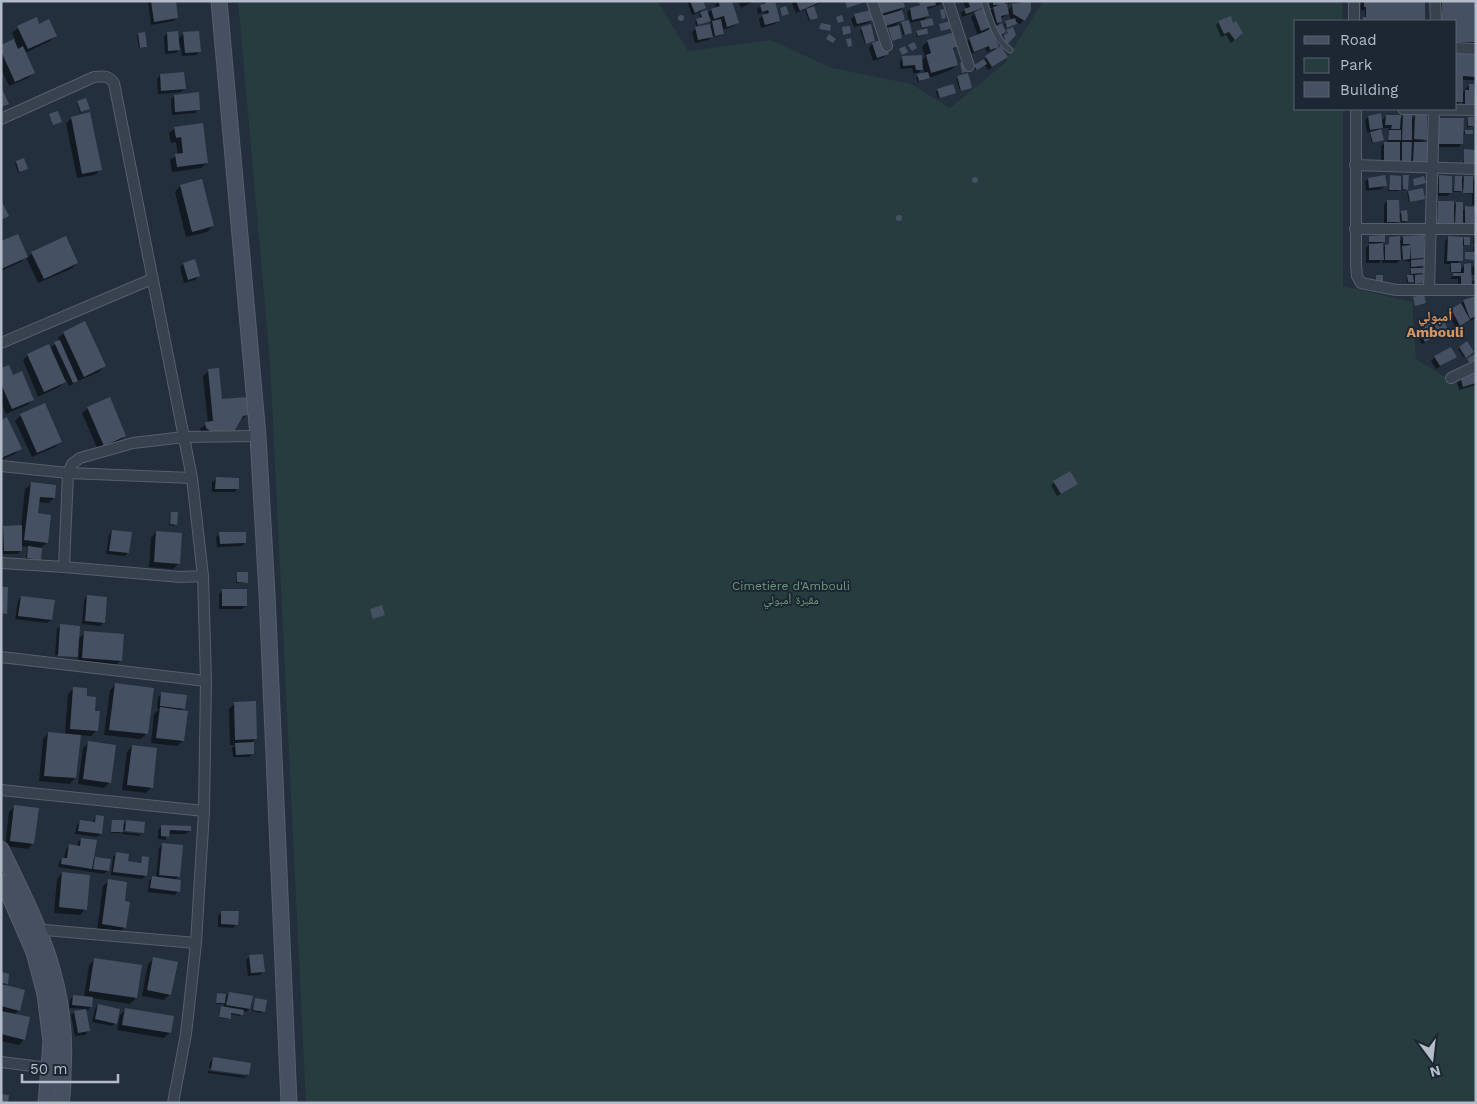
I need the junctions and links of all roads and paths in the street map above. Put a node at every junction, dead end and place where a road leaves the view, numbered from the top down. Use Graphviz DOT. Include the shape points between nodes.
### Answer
graph roads {
  1 [pos="220,1"];
  2 [pos="872,1"];
  3 [pos="948,1"];
  4 [pos="984,1"];
  5 [pos="1354,1"];
  6 [pos="1435,1"];
  7 [pos="1354,20"];
  8 [pos="1436,20"];
  9 [pos="887,46"];
  10 [pos="1457,48"];
  11 [pos="1476,48"];
  12 [pos="1010,50"];
  13 [pos="969,66"];
  14 [pos="1356,110"];
  15 [pos="1434,110"];
  16 [pos="1457,110"];
  17 [pos="1476,110"];
  18 [pos="1,119"];
  19 [pos="1355,165"];
  20 [pos="1432,167"];
  21 [pos="1476,169"];
  22 [pos="1476,228"];
  23 [pos="1356,229"];
  24 [pos="1431,229"];
  25 [pos="152,279"];
  26 [pos="1429,290"];
  27 [pos="1476,290"];
  28 [pos="1,343"];
  29 [pos="1476,366"];
  30 [pos="1450,378"];
  31 [pos="258,436"];
  32 [pos="184,437"];
  33 [pos="1,466"];
  34 [pos="68,473"];
  35 [pos="192,478"];
  36 [pos="1,563"];
  37 [pos="64,567"];
  38 [pos="202,576"];
  39 [pos="1,657"];
  40 [pos="206,681"];
  41 [pos="1,790"];
  42 [pos="204,810"];
  43 [pos="1,849"];
  44 [pos="1,882"];
  45 [pos="32,930"];
  46 [pos="196,944"];
  47 [pos="1,1062"];
  48 [pos="49,1068"];
  49 [pos="46,1103"];
  50 [pos="61,1103"];
  51 [pos="173,1103"];
  52 [pos="290,1103"];
  1 -- 31 [label="street"];
  2 -- 9 [label="street"];
  3 -- 13 [label="street"];
  4 -- 12 [label="lane" via="993,28 1002,44"];
  5 -- 7 [label="street"];
  6 -- 8 [label="street"];
  10 -- 11 [label="street"];
  14 -- 19 [label="street"];
  15 -- 20 [label="street"];
  16 -- 17 [label="street"];
  18 -- 25 [label="street" via="94,76 110,78 114,83"];
  19 -- 20 [label="street"];
  19 -- 23 [label="street"];
  20 -- 21 [label="street"];
  20 -- 24 [label="street"];
  22 -- 24 [label="street"];
  23 -- 24 [label="street"];
  23 -- 26 [label="street" via="1357,276 1361,283 1396,290"];
  24 -- 26 [label="street"];
  25 -- 28 [label="street"];
  25 -- 32 [label="street"];
  26 -- 27 [label="street"];
  29 -- 30 [label="street"];
  31 -- 32 [label="street"];
  31 -- 52 [label="street"];
  32 -- 34 [label="street" via="133,443 91,454 72,464"];
  32 -- 35 [label="street"];
  33 -- 34 [label="street"];
  34 -- 35 [label="street"];
  34 -- 37 [label="street"];
  35 -- 38 [label="street"];
  36 -- 37 [label="street"];
  37 -- 38 [label="street"];
  38 -- 40 [label="street"];
  39 -- 40 [label="street"];
  40 -- 42 [label="street"];
  41 -- 42 [label="street"];
  42 -- 46 [label="street"];
  43 -- 45 [label="street"];
  44 -- 45 [label="street"];
  45 -- 46 [label="street"];
  45 -- 48 [label="street" via="34,952 46,994 51,1042"];
  45 -- 50 [label="street" via="48,953 59,993 65,1043"];
  46 -- 51 [label="street" via="186,1034"];
  47 -- 48 [label="street"];
  48 -- 49 [label="street"];
}
